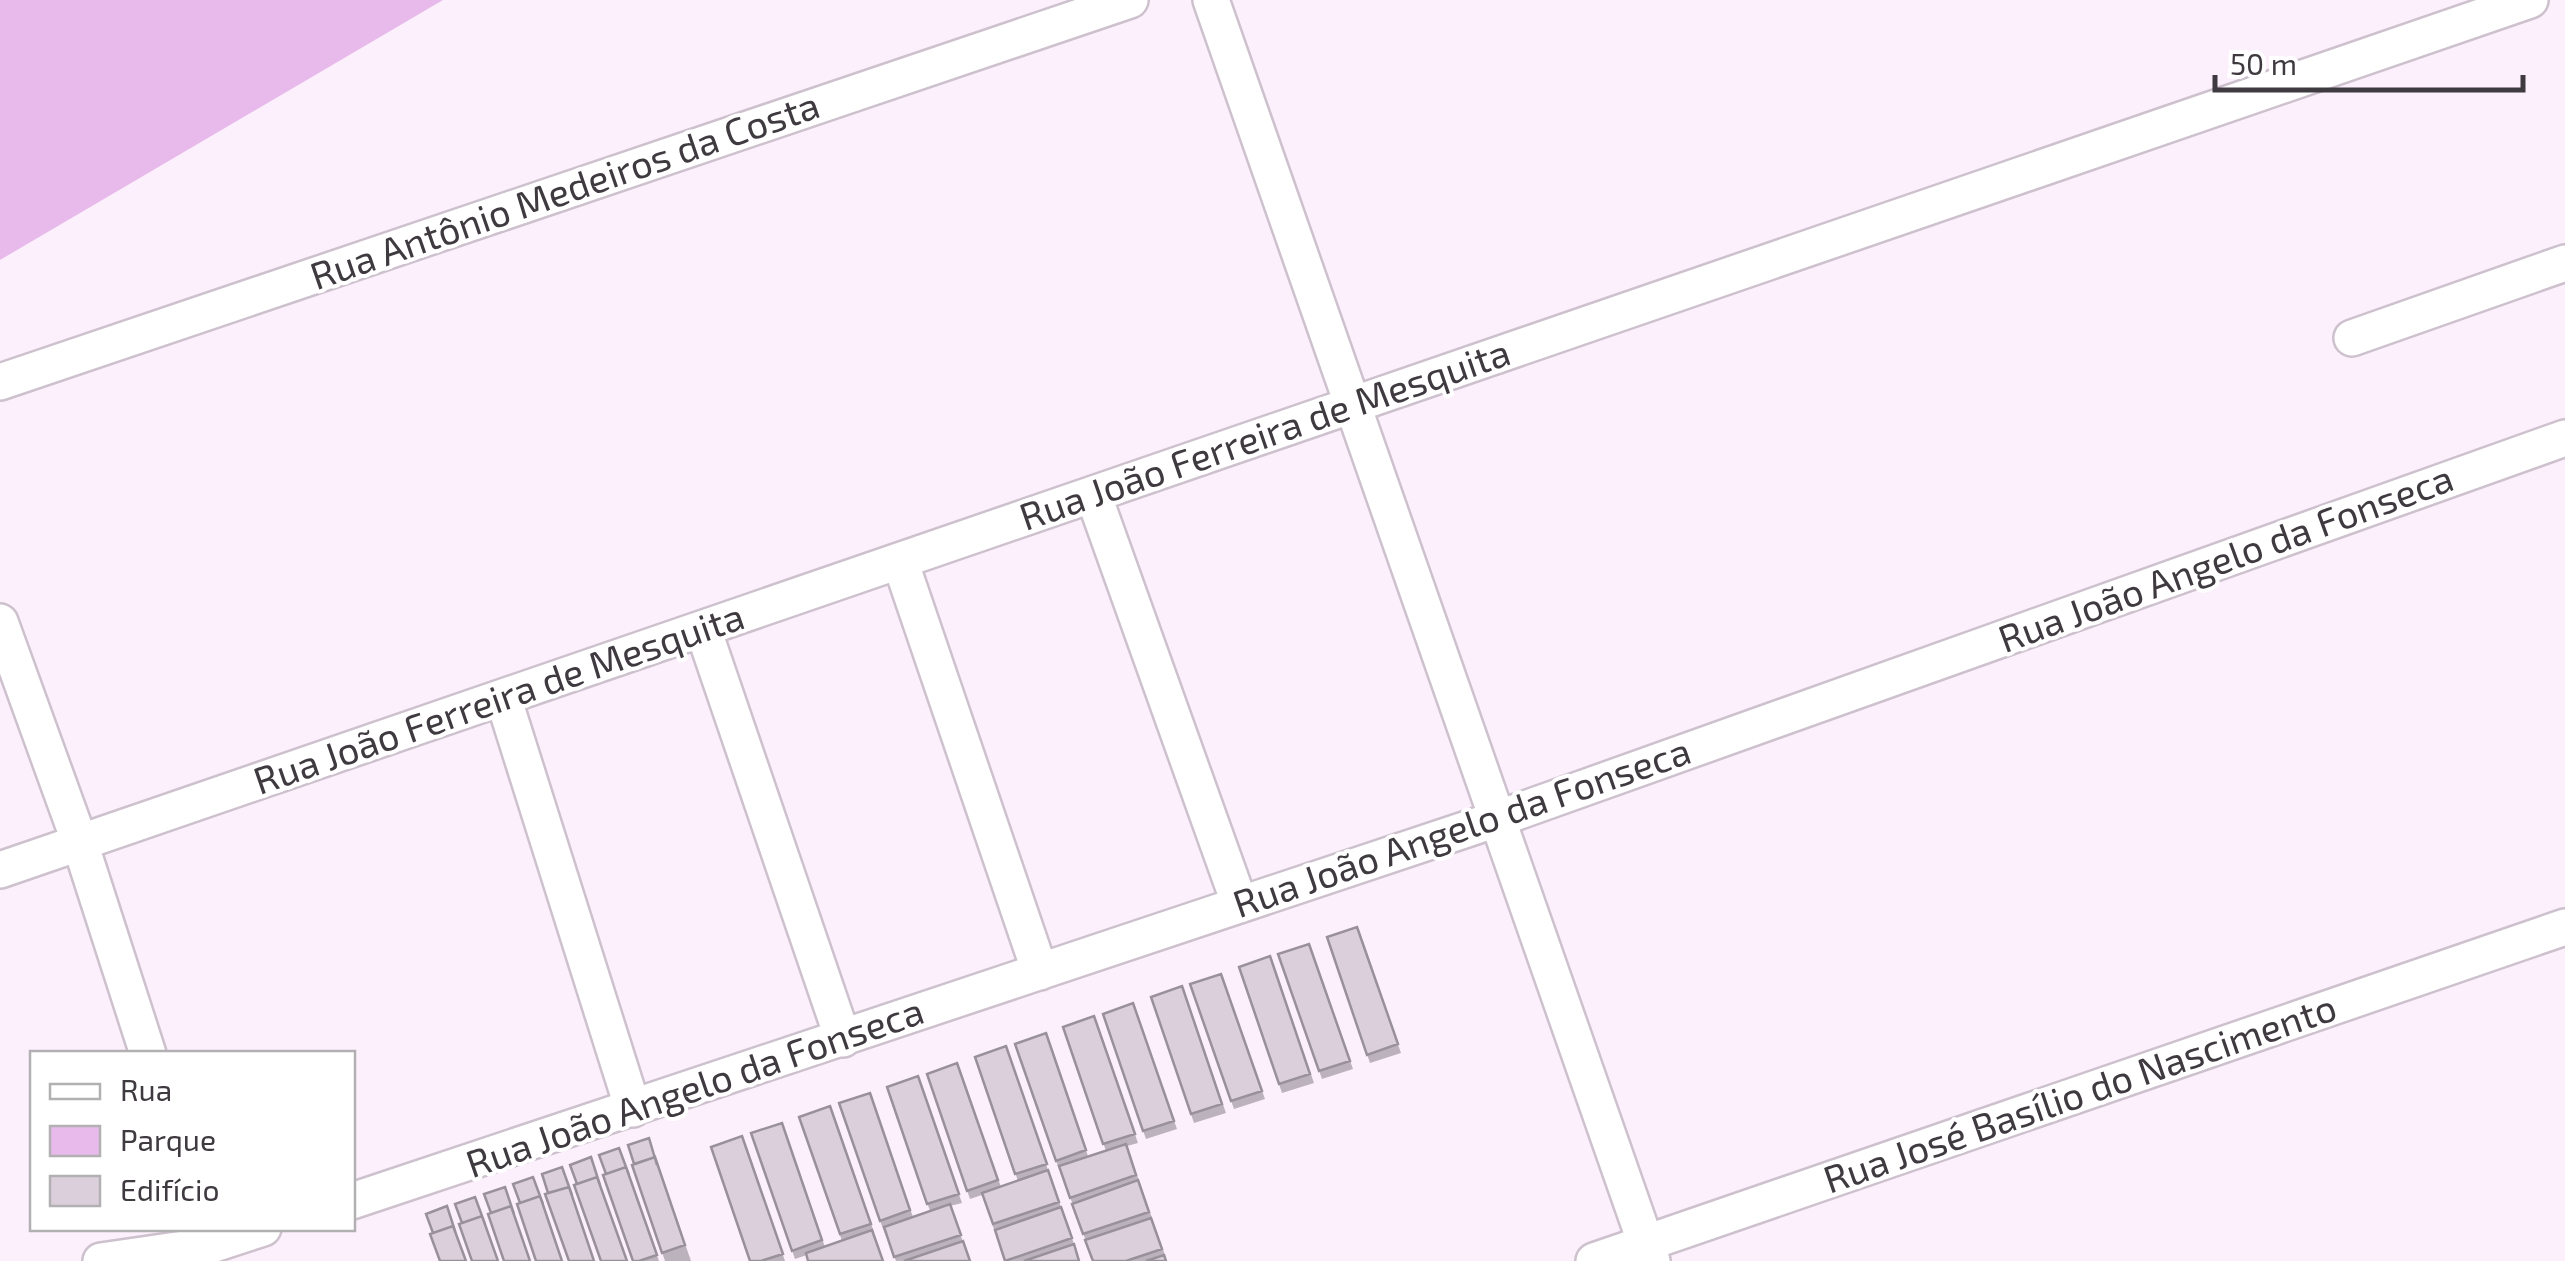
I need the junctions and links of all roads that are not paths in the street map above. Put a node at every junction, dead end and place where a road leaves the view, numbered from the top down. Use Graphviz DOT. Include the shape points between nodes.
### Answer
graph roads {
  1 [pos="1130,0"];
  2 [pos="1211,0"];
  3 [pos="2530,0"];
  4 [pos="2565,263"];
  5 [pos="2352,338"];
  6 [pos="0,382"];
  7 [pos="1352,405"];
  8 [pos="2565,438"];
  9 [pos="1093,494"];
  10 [pos="900,561"];
  11 [pos="0,622"];
  12 [pos="703,629"];
  13 [pos="503,697"];
  14 [pos="1497,819"];
  15 [pos="80,842"];
  16 [pos="0,870"];
  17 [pos="1240,905"];
  18 [pos="2565,927"];
  19 [pos="1040,972"];
  20 [pos="842,1038"];
  21 [pos="147,1051"];
  22 [pos="632,1108"];
  23 [pos="355,1200"];
  24 [pos="254,1231"];
  25 [pos="211,1245"];
  26 [pos="1649,1252"];
  27 [pos="101,1261"];
  28 [pos="1594,1261"];
  1 -- 6 [label="street, Rua Antônio Medeiros da Costa"];
  2 -- 7 [label="street"];
  3 -- 7 [label="street, Rua João Ferreira de Mesquita"];
  4 -- 5 [label="street"];
  7 -- 9 [label="street, Rua João Ferreira de Mesquita"];
  7 -- 14 [label="street"];
  8 -- 14 [label="street, Rua João Angelo da Fonseca"];
  9 -- 10 [label="street, Rua João Ferreira de Mesquita"];
  9 -- 17 [label="street"];
  10 -- 12 [label="street, Rua João Ferreira de Mesquita"];
  10 -- 19 [label="street"];
  11 -- 15 [label="street"];
  12 -- 13 [label="street, Rua João Ferreira de Mesquita"];
  12 -- 20 [label="street"];
  13 -- 15 [label="street, Rua João Ferreira de Mesquita"];
  13 -- 22 [label="street"];
  14 -- 17 [label="street, Rua João Angelo da Fonseca"];
  14 -- 26 [label="street"];
  15 -- 16 [label="street, Rua João Ferreira de Mesquita"];
  15 -- 21 [label="street"];
  17 -- 19 [label="street, Rua João Angelo da Fonseca"];
  18 -- 26 [label="street, Rua José Basílio do Nascimento"];
  19 -- 20 [label="street, Rua João Angelo da Fonseca"];
  20 -- 22 [label="street, Rua João Angelo da Fonseca"];
  22 -- 23 [label="street, Rua João Angelo da Fonseca"];
  24 -- 25 [label="street"];
  25 -- 27 [label="street"];
  26 -- 28 [label="street, Rua José Basílio do Nascimento"];
}
